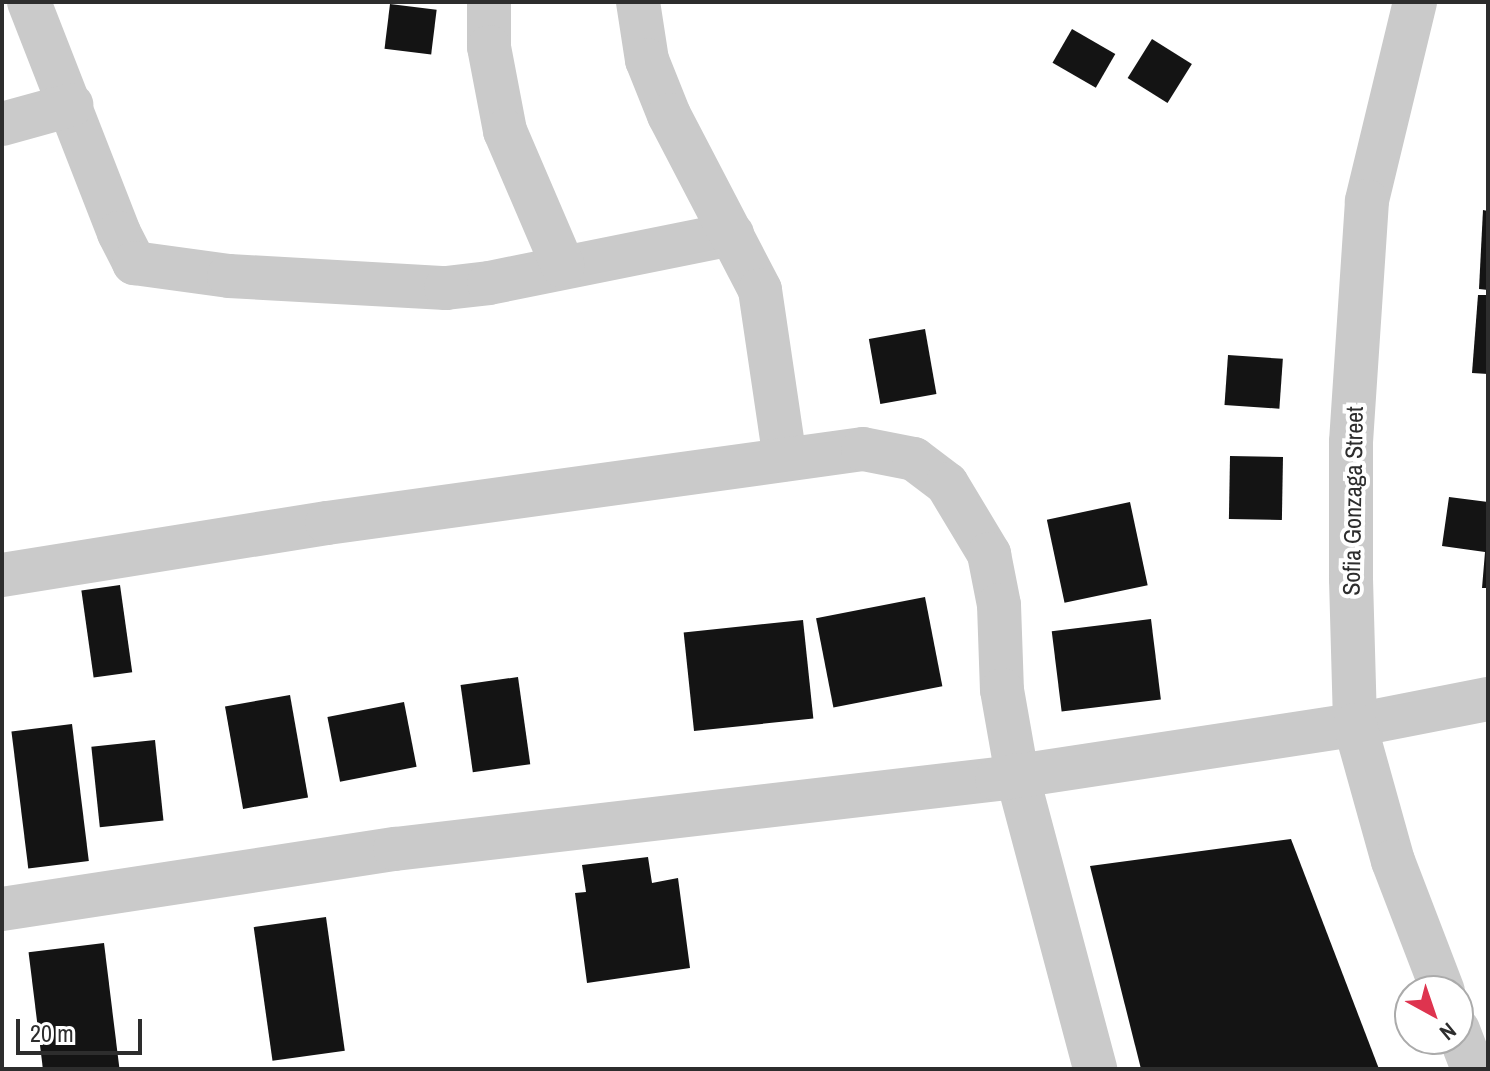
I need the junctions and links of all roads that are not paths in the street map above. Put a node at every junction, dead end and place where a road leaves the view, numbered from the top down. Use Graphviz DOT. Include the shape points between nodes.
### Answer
graph roads {
  1 [pos="29,2"];
  2 [pos="489,2"];
  3 [pos="638,2"];
  4 [pos="1415,2"];
  5 [pos="71,105"];
  6 [pos="2,124"];
  7 [pos="732,234"];
  8 [pos="563,266"];
  9 [pos="785,459"];
  10 [pos="2,575"];
  11 [pos="1488,699"];
  12 [pos="1355,725"];
  13 [pos="1017,775"];
  14 [pos="2,909"];
  15 [pos="1437,975"];
  16 [pos="1095,1069"];
  1 -- 5 [label="street"];
  2 -- 8 [label="street" via="489,47 505,131"];
  3 -- 7 [label="street" via="647,60 669,115"];
  4 -- 12 [label="street, Sofia Gonzaga Street" via="1367,201 1351,442"];
  5 -- 6 [label="street"];
  5 -- 8 [label="street" via="134,263 229,276 446,288"];
  7 -- 8 [label="street"];
  7 -- 9 [label="street" via="760,290"];
  9 -- 10 [label="street"];
  9 -- 13 [label="street" via="863,449 914,459 947,484 989,554 999,605 1002,690"];
  11 -- 12 [label="street"];
  12 -- 13 [label="street"];
  12 -- 15 [label="street, Sofia Gonzaga Street" via="1393,861"];
  13 -- 14 [label="street" via="395,849"];
  13 -- 16 [label="street"];
}
